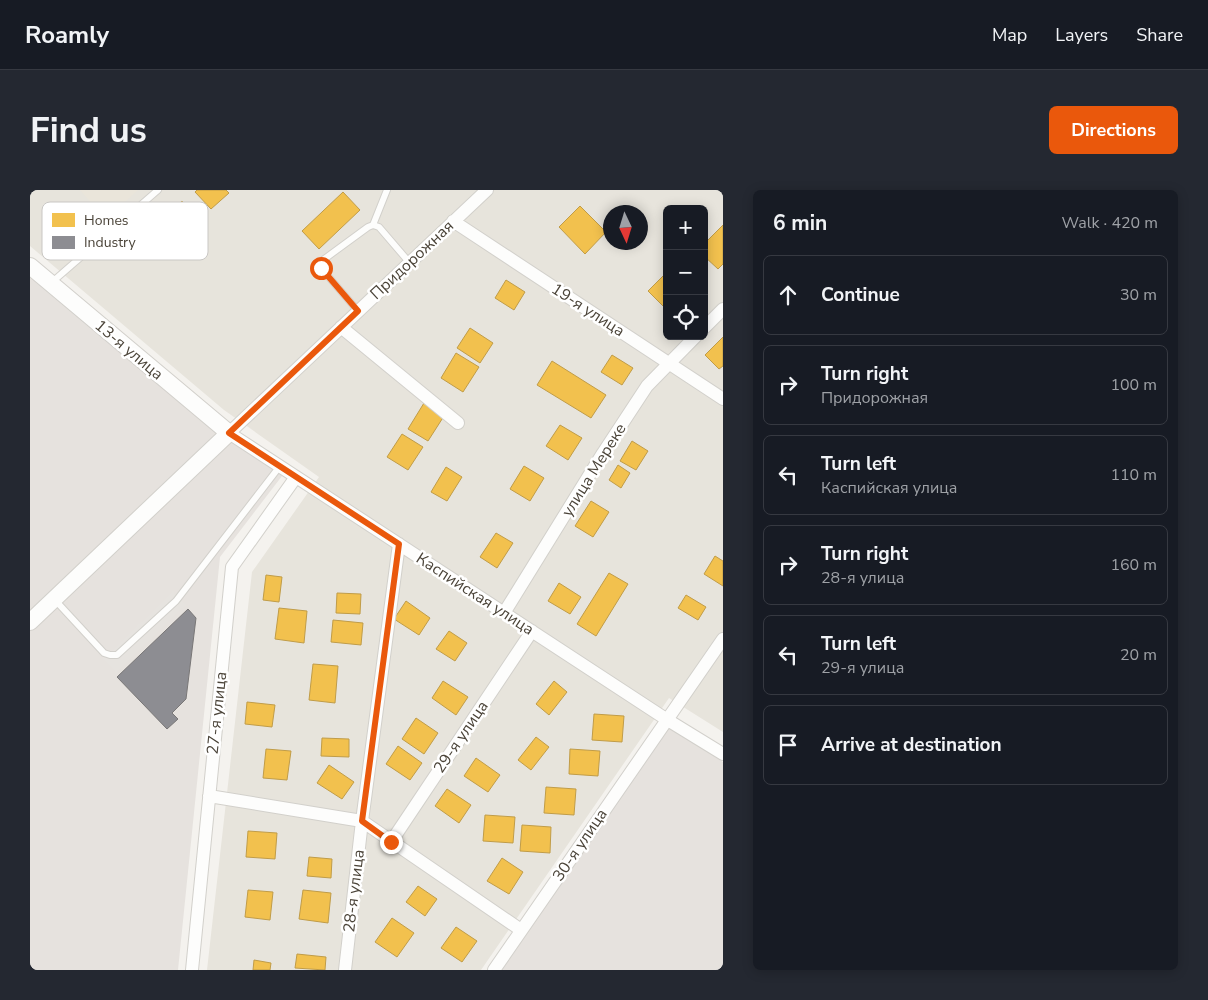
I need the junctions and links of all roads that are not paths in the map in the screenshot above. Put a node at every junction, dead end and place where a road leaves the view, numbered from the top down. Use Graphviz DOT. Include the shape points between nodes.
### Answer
graph roads {
  1 [pos="158,190"];
  2 [pos="386,190"];
  3 [pos="487,190"];
  4 [pos="144,202"];
  5 [pos="453,221"];
  6 [pos="373,225"];
  7 [pos="78,260"];
  8 [pos="410,262"];
  9 [pos="30,266"];
  10 [pos="50,284"];
  11 [pos="723,309"];
  12 [pos="358,311"];
  13 [pos="708,324"];
  14 [pos="341,327"];
  15 [pos="692,340"];
  16 [pos="669,364"];
  17 [pos="723,399"];
  18 [pos="458,423"];
  19 [pos="229,433"];
  20 [pos="280,466"];
  21 [pos="296,477"];
  22 [pos="399,544"];
  23 [pos="55,599"];
  24 [pos="504,613"];
  25 [pos="30,622"];
  26 [pos="532,631"];
  27 [pos="723,638"];
  28 [pos="666,719"];
  29 [pos="723,754"];
  30 [pos="209,796"];
  31 [pos="362,821"];
  32 [pos="391,842"];
  33 [pos="521,930"];
  34 [pos="192,970"];
  35 [pos="345,970"];
  36 [pos="494,970"];
  1 -- 4 [label="lane"];
  2 -- 6 [label="lane"];
  3 -- 5 [label="street, Придорожная"];
  5 -- 8 [label="street, Придорожная"];
  5 -- 16 [label="street, 19-я улица"];
  6 -- 8 [label="lane" via="379,227"];
  6 -- 12 [label="lane" via="323,260 321,265"];
  7 -- 10 [label="lane"];
  8 -- 12 [label="street, Придорожная"];
  9 -- 10 [label="street, 13-я улица"];
  10 -- 19 [label="street, 13-я улица"];
  11 -- 13 [label="street"];
  12 -- 14 [label="street, Придорожная"];
  14 -- 18 [label="street"];
  14 -- 19 [label="street, Придорожная"];
  15 -- 16 [label="street, улица Мереке"];
  16 -- 17 [label="street, 19-я улица"];
  16 -- 24 [label="street, улица Мереке" via="641,395"];
  19 -- 20 [label="street, Каспийская улица"];
  19 -- 23 [label="street"];
  20 -- 21 [label="street, Каспийская улица"];
  20 -- 23 [label="lane" via="176,601 118,655 104,653"];
  21 -- 22 [label="street, Каспийская улица"];
  21 -- 30 [label="street, 27-я улица" via="232,566"];
  22 -- 24 [label="street, Каспийская улица"];
  22 -- 31 [label="street, 28-я улица"];
  23 -- 25 [label="street"];
  24 -- 26 [label="street, Каспийская улица"];
  26 -- 28 [label="street, Каспийская улица"];
  26 -- 32 [label="street, 29-я улица"];
  27 -- 28 [label="street, 30-я улица"];
  28 -- 29 [label="street, Каспийская улица"];
  28 -- 33 [label="street, 30-я улица"];
  30 -- 31 [label="street"];
  30 -- 34 [label="street, 27-я улица"];
  31 -- 32 [label="street"];
  31 -- 35 [label="street, 28-я улица"];
  32 -- 33 [label="street"];
  33 -- 36 [label="street, 30-я улица"];
}
